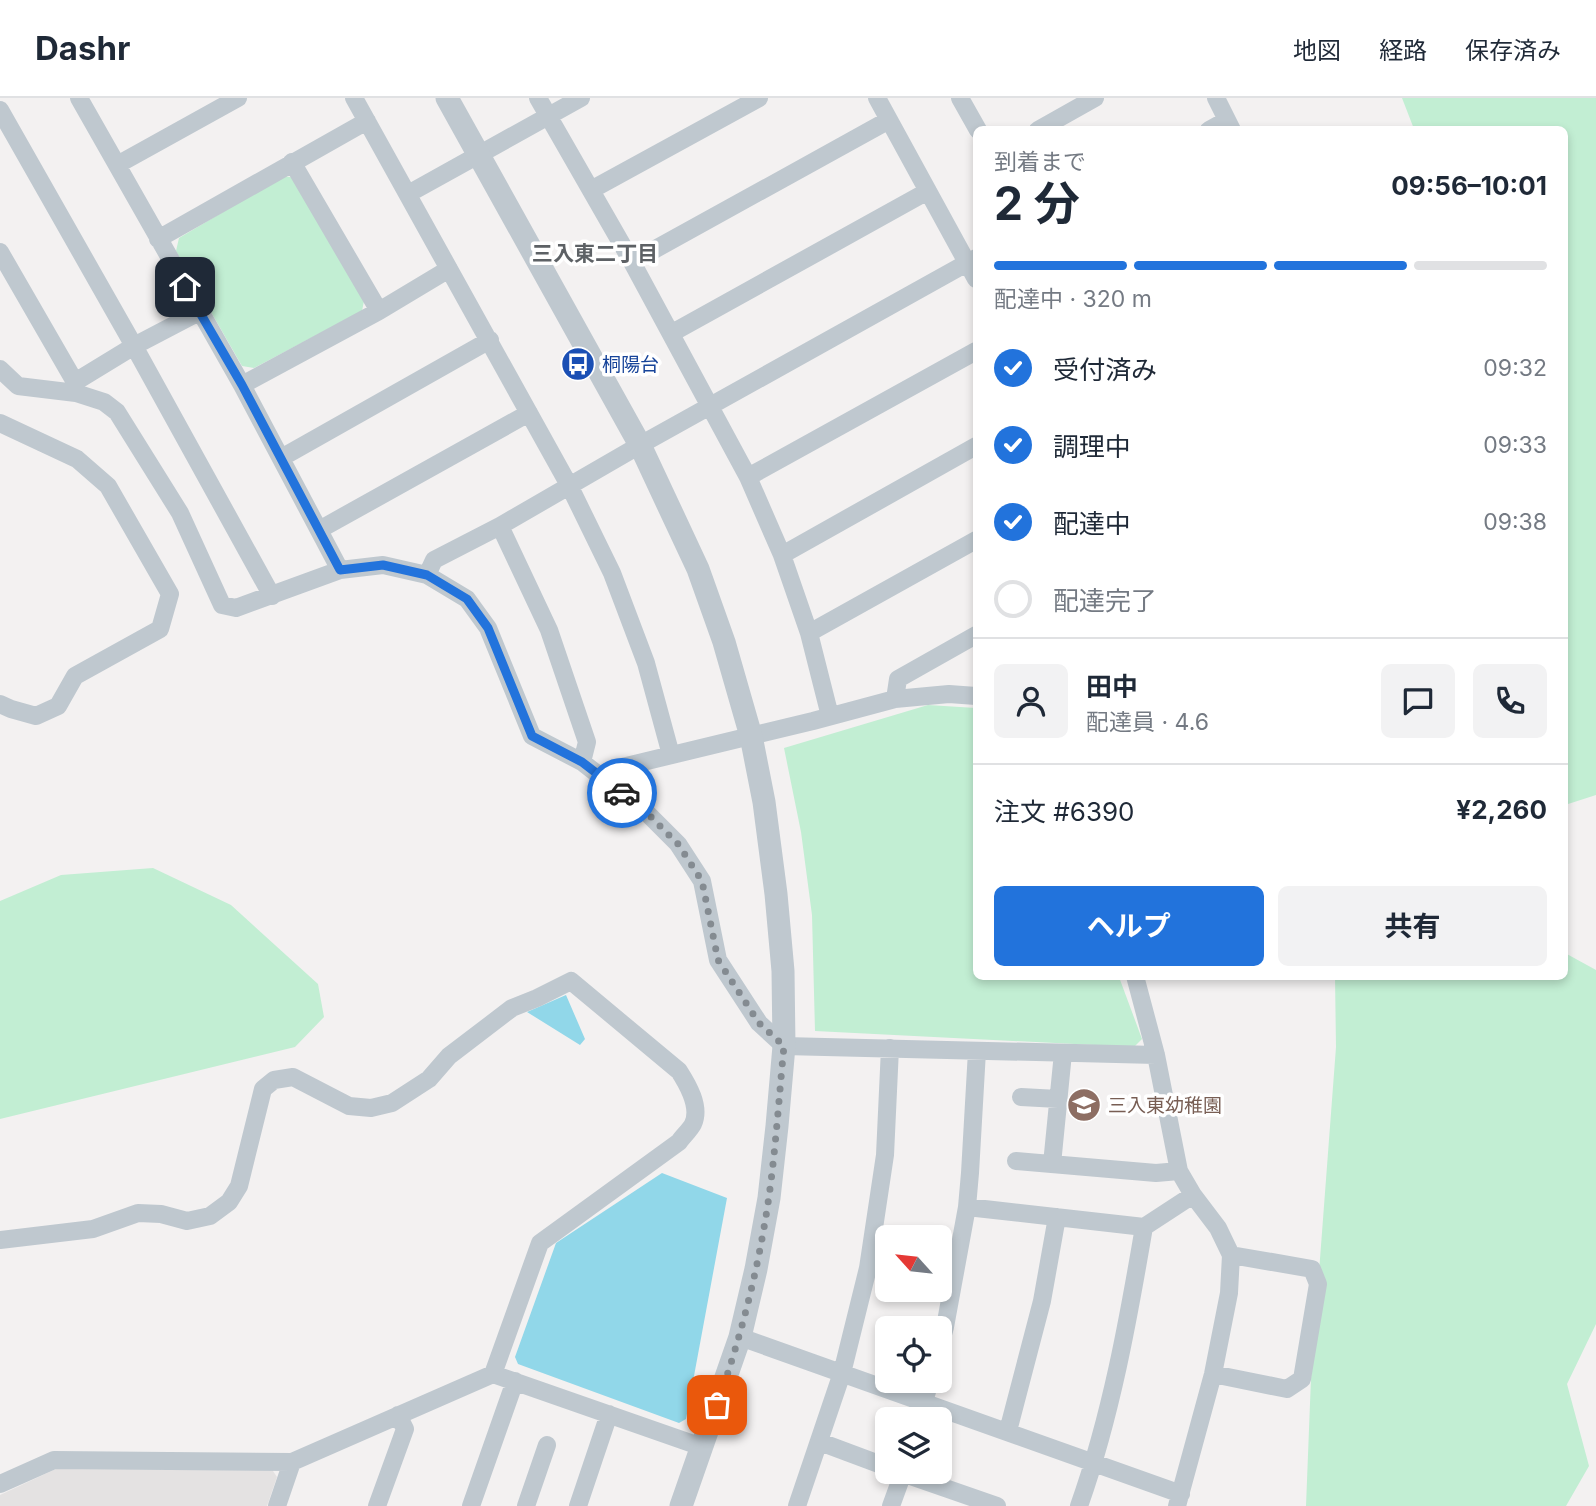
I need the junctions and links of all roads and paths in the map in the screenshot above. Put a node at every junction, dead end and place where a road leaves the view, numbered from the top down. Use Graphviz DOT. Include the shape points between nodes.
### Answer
graph roads {
  1 [pos="79,98"];
  2 [pos="238,98"];
  3 [pos="354,98"];
  4 [pos="447,98"];
  5 [pos="538,98"];
  6 [pos="581,98"];
  7 [pos="759,98"];
  8 [pos="877,98"];
  9 [pos="960,98"];
  10 [pos="1095,98"];
  11 [pos="1216,98"];
  12 [pos="0,110"];
  13 [pos="548,116"];
  14 [pos="889,120"];
  15 [pos="366,121"];
  16 [pos="1229,125"];
  17 [pos="976,126"];
  18 [pos="1045,126"];
  19 [pos="479,155"];
  20 [pos="292,162"];
  21 [pos="117,165"];
  22 [pos="592,190"];
  23 [pos="928,191"];
  24 [pos="408,194"];
  25 [pos="158,239"];
  26 [pos="0,252"];
  27 [pos="972,261"];
  28 [pos="632,262"];
  29 [pos="449,269"];
  30 [pos="379,311"];
  31 [pos="199,312"];
  32 [pos="672,333"];
  33 [pos="490,340"];
  34 [pos="134,346"];
  35 [pos="973,353"];
  36 [pos="0,369"];
  37 [pos="242,385"];
  38 [pos="75,388"];
  39 [pos="711,406"];
  40 [pos="529,414"];
  41 [pos="0,423"];
  42 [pos="640,445"];
  43 [pos="973,448"];
  44 [pos="281,458"];
  45 [pos="748,477"];
  46 [pos="570,487"];
  47 [pos="500,526"];
  48 [pos="319,530"];
  49 [pos="973,542"];
  50 [pos="782,555"];
  51 [pos="340,570"];
  52 [pos="427,575"];
  53 [pos="272,596"];
  54 [pos="809,633"];
  55 [pos="973,637"];
  56 [pos="973,696"];
  57 [pos="895,699"];
  58 [pos="0,704"];
  59 [pos="830,716"];
  60 [pos="751,736"];
  61 [pos="671,754"];
  62 [pos="582,762"];
  63 [pos="607,781"];
  64 [pos="1136,980"];
  65 [pos="784,1046"];
  66 [pos="890,1048"];
  67 [pos="977,1051"];
  68 [pos="1063,1053"];
  69 [pos="1156,1055"];
  70 [pos="1021,1097"];
  71 [pos="1058,1099"];
  72 [pos="1016,1161"];
  73 [pos="1052,1164"];
  74 [pos="1179,1171"];
  75 [pos="1193,1195"];
  76 [pos="967,1207"];
  77 [pos="1057,1217"];
  78 [pos="1144,1227"];
  79 [pos="0,1240"];
  80 [pos="1231,1255"];
  81 [pos="947,1316"];
  82 [pos="740,1337"];
  83 [pos="842,1373"];
  84 [pos="493,1374"];
  85 [pos="1213,1374"];
  86 [pos="515,1381"];
  87 [pos="927,1393"];
  88 [pos="924,1402"];
  89 [pos="609,1414"];
  90 [pos="398,1415"];
  91 [pos="1008,1432"];
  92 [pos="820,1441"];
  93 [pos="547,1445"];
  94 [pos="702,1447"];
  95 [pos="292,1462"];
  96 [pos="875,1463"];
  97 [pos="1094,1463"];
  98 [pos="0,1484"];
  99 [pos="894,1484"];
  100 [pos="932,1484"];
  101 [pos="1179,1500"];
  102 [pos="989,1505"];
  103 [pos="277,1506"];
  104 [pos="377,1506"];
  105 [pos="471,1506"];
  106 [pos="526,1506"];
  107 [pos="578,1506"];
  108 [pos="681,1506"];
  109 [pos="797,1506"];
  110 [pos="891,1506"];
  111 [pos="1079,1506"];
  1 -- 21 [label="street"];
  2 -- 21 [label="street"];
  3 -- 15 [label="street"];
  4 -- 19 [label="street"];
  5 -- 13 [label="street"];
  6 -- 13 [label="street"];
  7 -- 22 [label="street"];
  8 -- 14 [label="street"];
  9 -- 17 [label="street"];
  10 -- 18 [label="street"];
  11 -- 16 [label="street"];
  12 -- 34 [label="street"];
  13 -- 19 [label="street"];
  13 -- 22 [label="street"];
  14 -- 23 [label="street"];
  14 -- 28 [label="street"];
  15 -- 20 [label="street"];
  15 -- 24 [label="street"];
  19 -- 24 [label="street"];
  19 -- 42 [label="street"];
  20 -- 25 [label="street"];
  20 -- 30 [label="street"];
  21 -- 25 [label="street"];
  22 -- 28 [label="street"];
  23 -- 27 [label="street"];
  23 -- 32 [label="street"];
  24 -- 29 [label="street"];
  25 -- 31 [label="street"];
  26 -- 38 [label="street"];
  27 -- 39 [label="street"];
  28 -- 32 [label="street"];
  29 -- 30 [label="street"];
  29 -- 33 [label="street"];
  30 -- 37 [label="street"];
  31 -- 34 [label="street"];
  31 -- 37 [label="street"];
  32 -- 39 [label="street"];
  33 -- 40 [label="street"];
  33 -- 44 [label="street"];
  34 -- 38 [label="street"];
  34 -- 53 [label="street"];
  35 -- 45 [label="street"];
  36 -- 38 [label="street" via="18,386"];
  37 -- 44 [label="street"];
  38 -- 53 [label="street" via="117,412 180,513 222,605 236,608"];
  39 -- 42 [label="street"];
  39 -- 45 [label="street"];
  40 -- 46 [label="street"];
  40 -- 48 [label="street"];
  41 -- 58 [label="street" via="77,459 108,486 170,594 160,629 75,676 58,706 36,716"];
  42 -- 46 [label="street"];
  42 -- 60 [label="street" via="698,569"];
  43 -- 50 [label="street"];
  44 -- 48 [label="street"];
  45 -- 50 [label="street"];
  46 -- 47 [label="street"];
  46 -- 61 [label="street" via="612,573 646,663"];
  47 -- 52 [label="street" via="434,560"];
  47 -- 62 [label="street" via="549,630 587,742"];
  48 -- 51 [label="street"];
  49 -- 54 [label="street"];
  50 -- 54 [label="street"];
  51 -- 52 [label="street" via="383,565"];
  51 -- 53 [label="street"];
  52 -- 62 [label="street" via="467,599 488,628 532,736"];
  54 -- 59 [label="street"];
  55 -- 57 [label="street" via="898,679"];
  56 -- 57 [label="street"];
  57 -- 59 [label="street"];
  59 -- 60 [label="street"];
  60 -- 61 [label="street"];
  60 -- 65 [label="street" via="776,894"];
  61 -- 63 [label="street" via="618,768"];
  62 -- 63 [label="street"];
  63 -- 65 [label="street" via="678,844 702,881 718,960 759,1023"];
  64 -- 69 [label="street"];
  65 -- 66 [label="street"];
  65 -- 82 [label="street" via="769,1198"];
  66 -- 67 [label="street"];
  66 -- 83 [label="street" via="885,1155 868,1268"];
  67 -- 68 [label="street"];
  67 -- 76 [label="street"];
  68 -- 69 [label="street"];
  68 -- 71 [label="street"];
  69 -- 74 [label="street"];
  70 -- 71 [label="street"];
  71 -- 73 [label="street"];
  72 -- 73 [label="street"];
  73 -- 74 [label="street"];
  74 -- 75 [label="street"];
  75 -- 78 [label="street"];
  75 -- 80 [label="street"];
  76 -- 77 [label="street"];
  76 -- 81 [label="street"];
  77 -- 78 [label="street"];
  77 -- 91 [label="street" via="1042,1301"];
  78 -- 97 [label="street"];
  79 -- 84 [label="street" via="93,1229 138,1213 187,1221 209,1216 229,1202 239,1186 262,1089 274,1080 293,1077 349,1106 371,1108 392,1103 429,1079 449,1056 512,1008 571,981 679,1071 689,1086 694,1123 679,1142 540,1244"];
  80 -- 85 [label="street" via="1229,1293"];
  80 -- 85 [label="street" via="1312,1269 1318,1284 1302,1379 1287,1389"];
  82 -- 83 [label="street"];
  82 -- 94 [label="street"];
  83 -- 88 [label="street"];
  83 -- 92 [label="street"];
  84 -- 86 [label="street"];
  84 -- 90 [label="street"];
  85 -- 101 [label="street"];
  86 -- 89 [label="street"];
  86 -- 105 [label="street"];
  87 -- 88 [label="street"];
  88 -- 91 [label="street"];
  89 -- 94 [label="street"];
  89 -- 107 [label="street"];
  90 -- 95 [label="street"];
  90 -- 104 [label="street" via="405,1429"];
  91 -- 97 [label="street"];
  92 -- 96 [label="street"];
  92 -- 109 [label="street"];
  93 -- 106 [label="street"];
  94 -- 108 [label="street"];
  95 -- 98 [label="street" via="54,1460"];
  95 -- 103 [label="street"];
  97 -- 101 [label="street"];
  97 -- 111 [label="street"];
  99 -- 110 [label="street"];
  100 -- 102 [label="street"];
}
